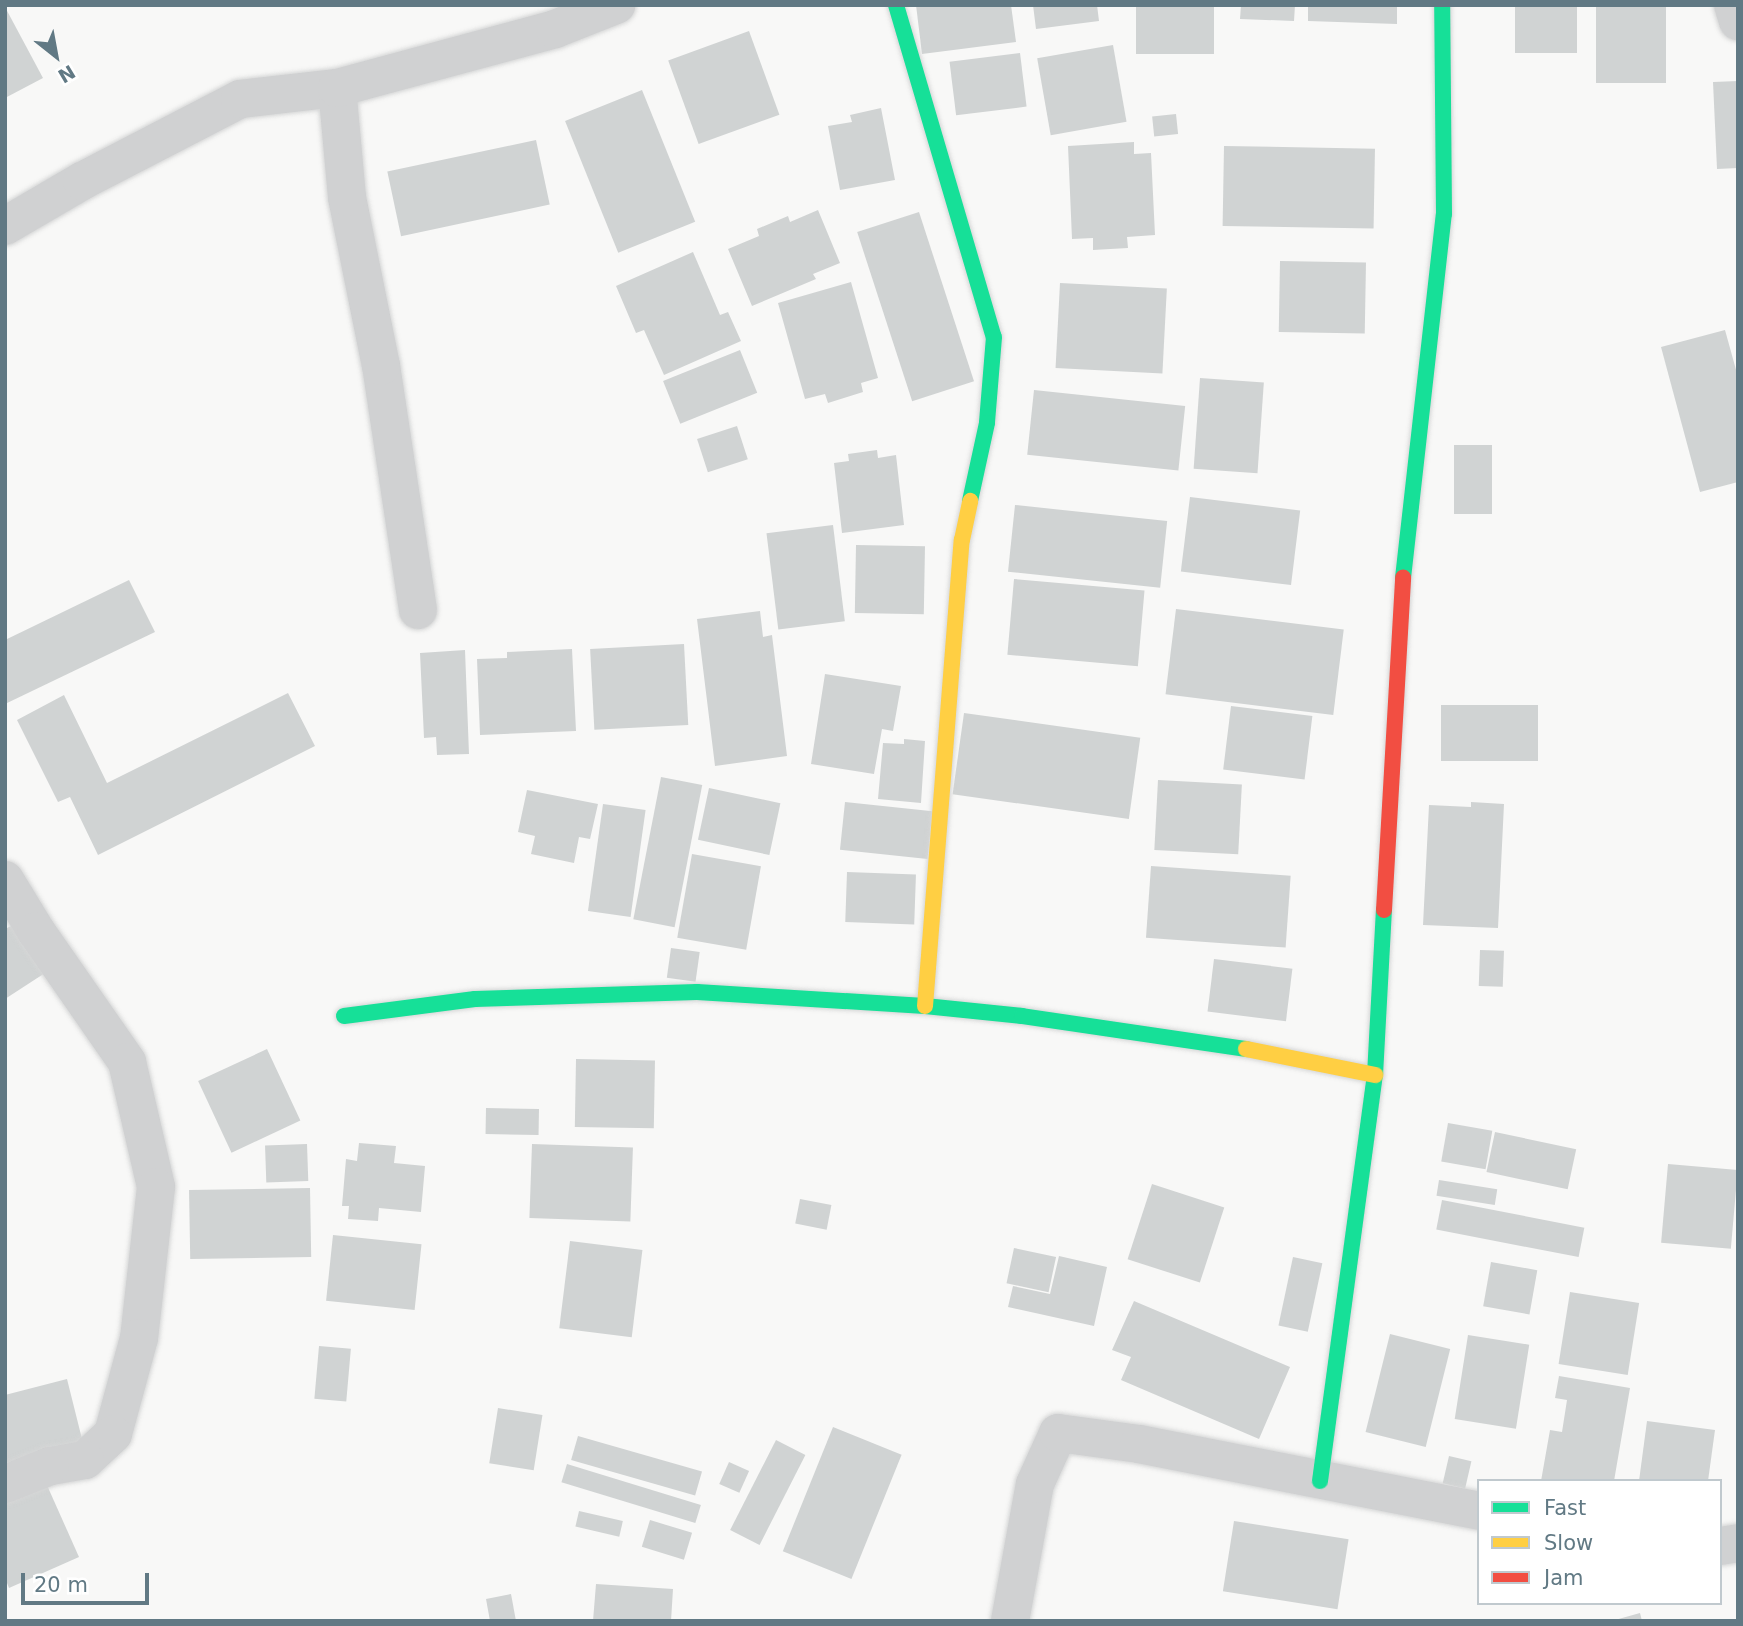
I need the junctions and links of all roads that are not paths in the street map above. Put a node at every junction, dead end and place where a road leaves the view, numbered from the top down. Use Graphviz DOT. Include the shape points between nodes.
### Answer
graph roads {
  1 [pos="616,5"];
  2 [pos="896,5"];
  3 [pos="1442,5"];
  4 [pos="1732,5"];
  5 [pos="1738,21"];
  6 [pos="337,88"];
  7 [pos="5,226"];
  8 [pos="418,610"];
  9 [pos="5,880"];
  10 [pos="925,1006"];
  11 [pos="344,1016"];
  12 [pos="1375,1075"];
  13 [pos="1320,1481"];
  14 [pos="5,1484"];
  15 [pos="1477,1511"];
  16 [pos="1010,1621"];
  1 -- 6 [label="street" via="555,29"];
  2 -- 10 [label="street" via="994,337 988,423 962,540"];
  3 -- 12 [label="street" via="1444,214 1399,615"];
  4 -- 5 [label="street"];
  6 -- 7 [label="street" via="240,99"];
  6 -- 8 [label="street" via="347,197 381,366"];
  9 -- 14 [label="street" via="127,1062 156,1187 139,1338 113,1434 85,1460 50,1466"];
  10 -- 11 [label="street" via="697,992 475,999"];
  10 -- 12 [label="street" via="1218,1043"];
  12 -- 13 [label="street"];
  13 -- 15 [label="street"];
  13 -- 16 [label="street" via="1139,1444 1058,1433 1035,1484"];
}
